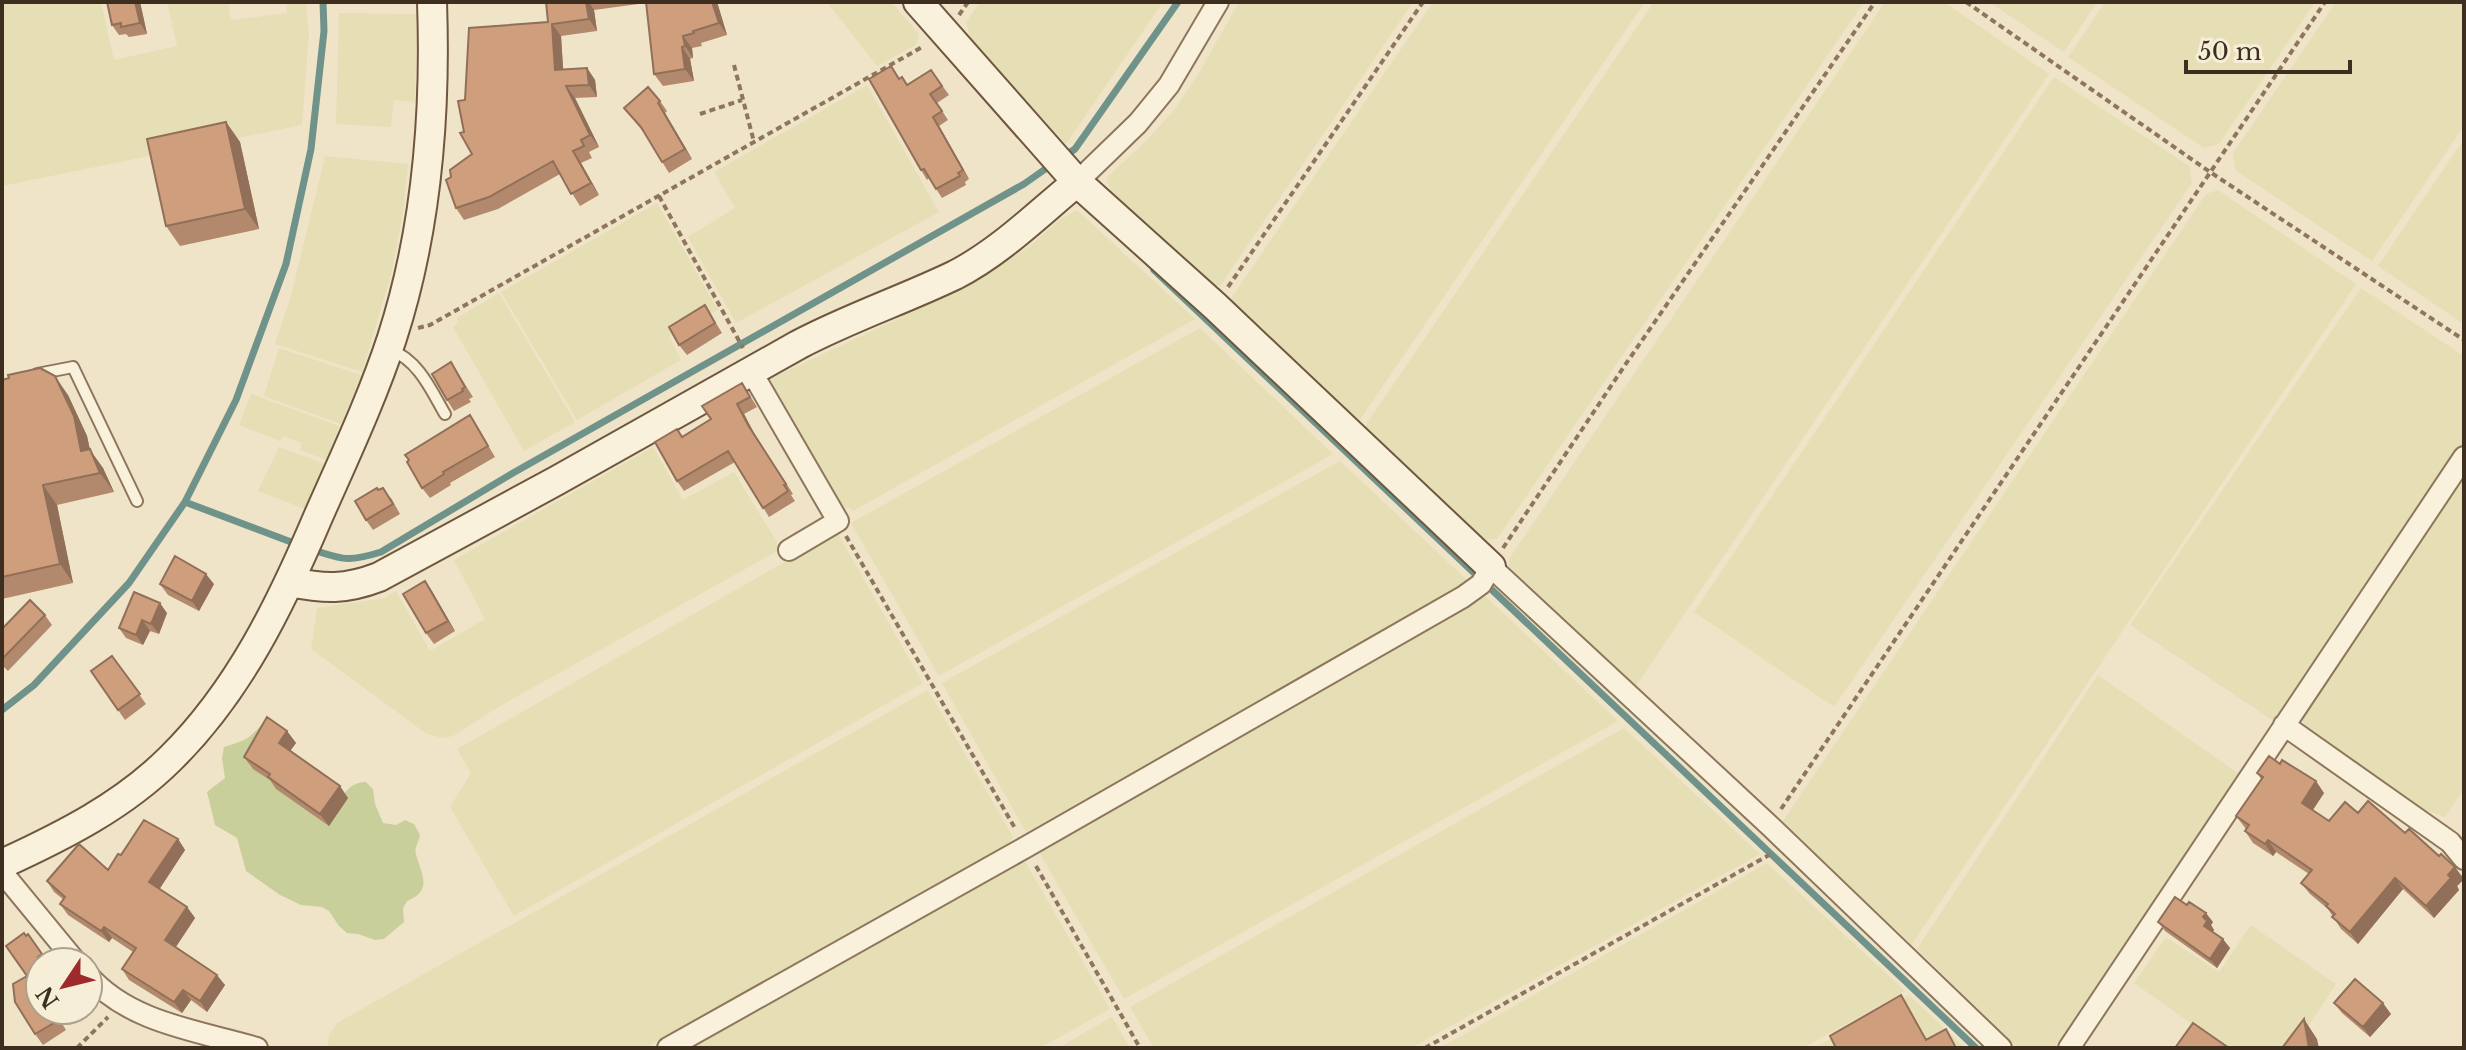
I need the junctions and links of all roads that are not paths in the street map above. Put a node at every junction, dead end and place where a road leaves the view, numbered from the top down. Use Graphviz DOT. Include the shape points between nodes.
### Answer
graph roads {
  1 [pos="432,2"];
  2 [pos="918,2"];
  3 [pos="1218,2"];
  4 [pos="1077,182"];
  5 [pos="391,342"];
  6 [pos="753,370"];
  7 [pos="30,375"];
  8 [pos="445,414"];
  9 [pos="2464,457"];
  10 [pos="137,501"];
  11 [pos="789,550"];
  12 [pos="1491,567"];
  13 [pos="290,582"];
  14 [pos="2284,725"];
  15 [pos="2457,838"];
  16 [pos="2464,859"];
  17 [pos="2,864"];
  18 [pos="2,872"];
  19 [pos="63,946"];
  20 [pos="104,991"];
  21 [pos="209,1042"];
  22 [pos="257,1048"];
  23 [pos="668,1048"];
  24 [pos="2001,1048"];
  25 [pos="2069,1048"];
  1 -- 5 [label="street" via="429,135 420,225"];
  2 -- 4 [label="street"];
  3 -- 4 [label="street" via="1169,85"];
  4 -- 6 [label="street" via="988,255 956,274 834,326"];
  4 -- 12 [label="street"];
  5 -- 8 [label="lane" via="422,375"];
  5 -- 13 [label="street"];
  6 -- 11 [label="street" via="838,521"];
  6 -- 13 [label="street" via="379,577 335,589"];
  7 -- 10 [label="lane" via="73,367"];
  9 -- 14 [label="street"];
  12 -- 23 [label="street" via="1481,584 1463,597"];
  12 -- 24 [label="street"];
  13 -- 17 [label="street" via="247,662 170,759 104,811"];
  14 -- 15 [label="street"];
  14 -- 25 [label="street"];
  15 -- 16 [label="street"];
  18 -- 19 [label="street"];
  20 -- 21 [label="street" via="121,1005"];
  21 -- 22 [label="street"];
}
